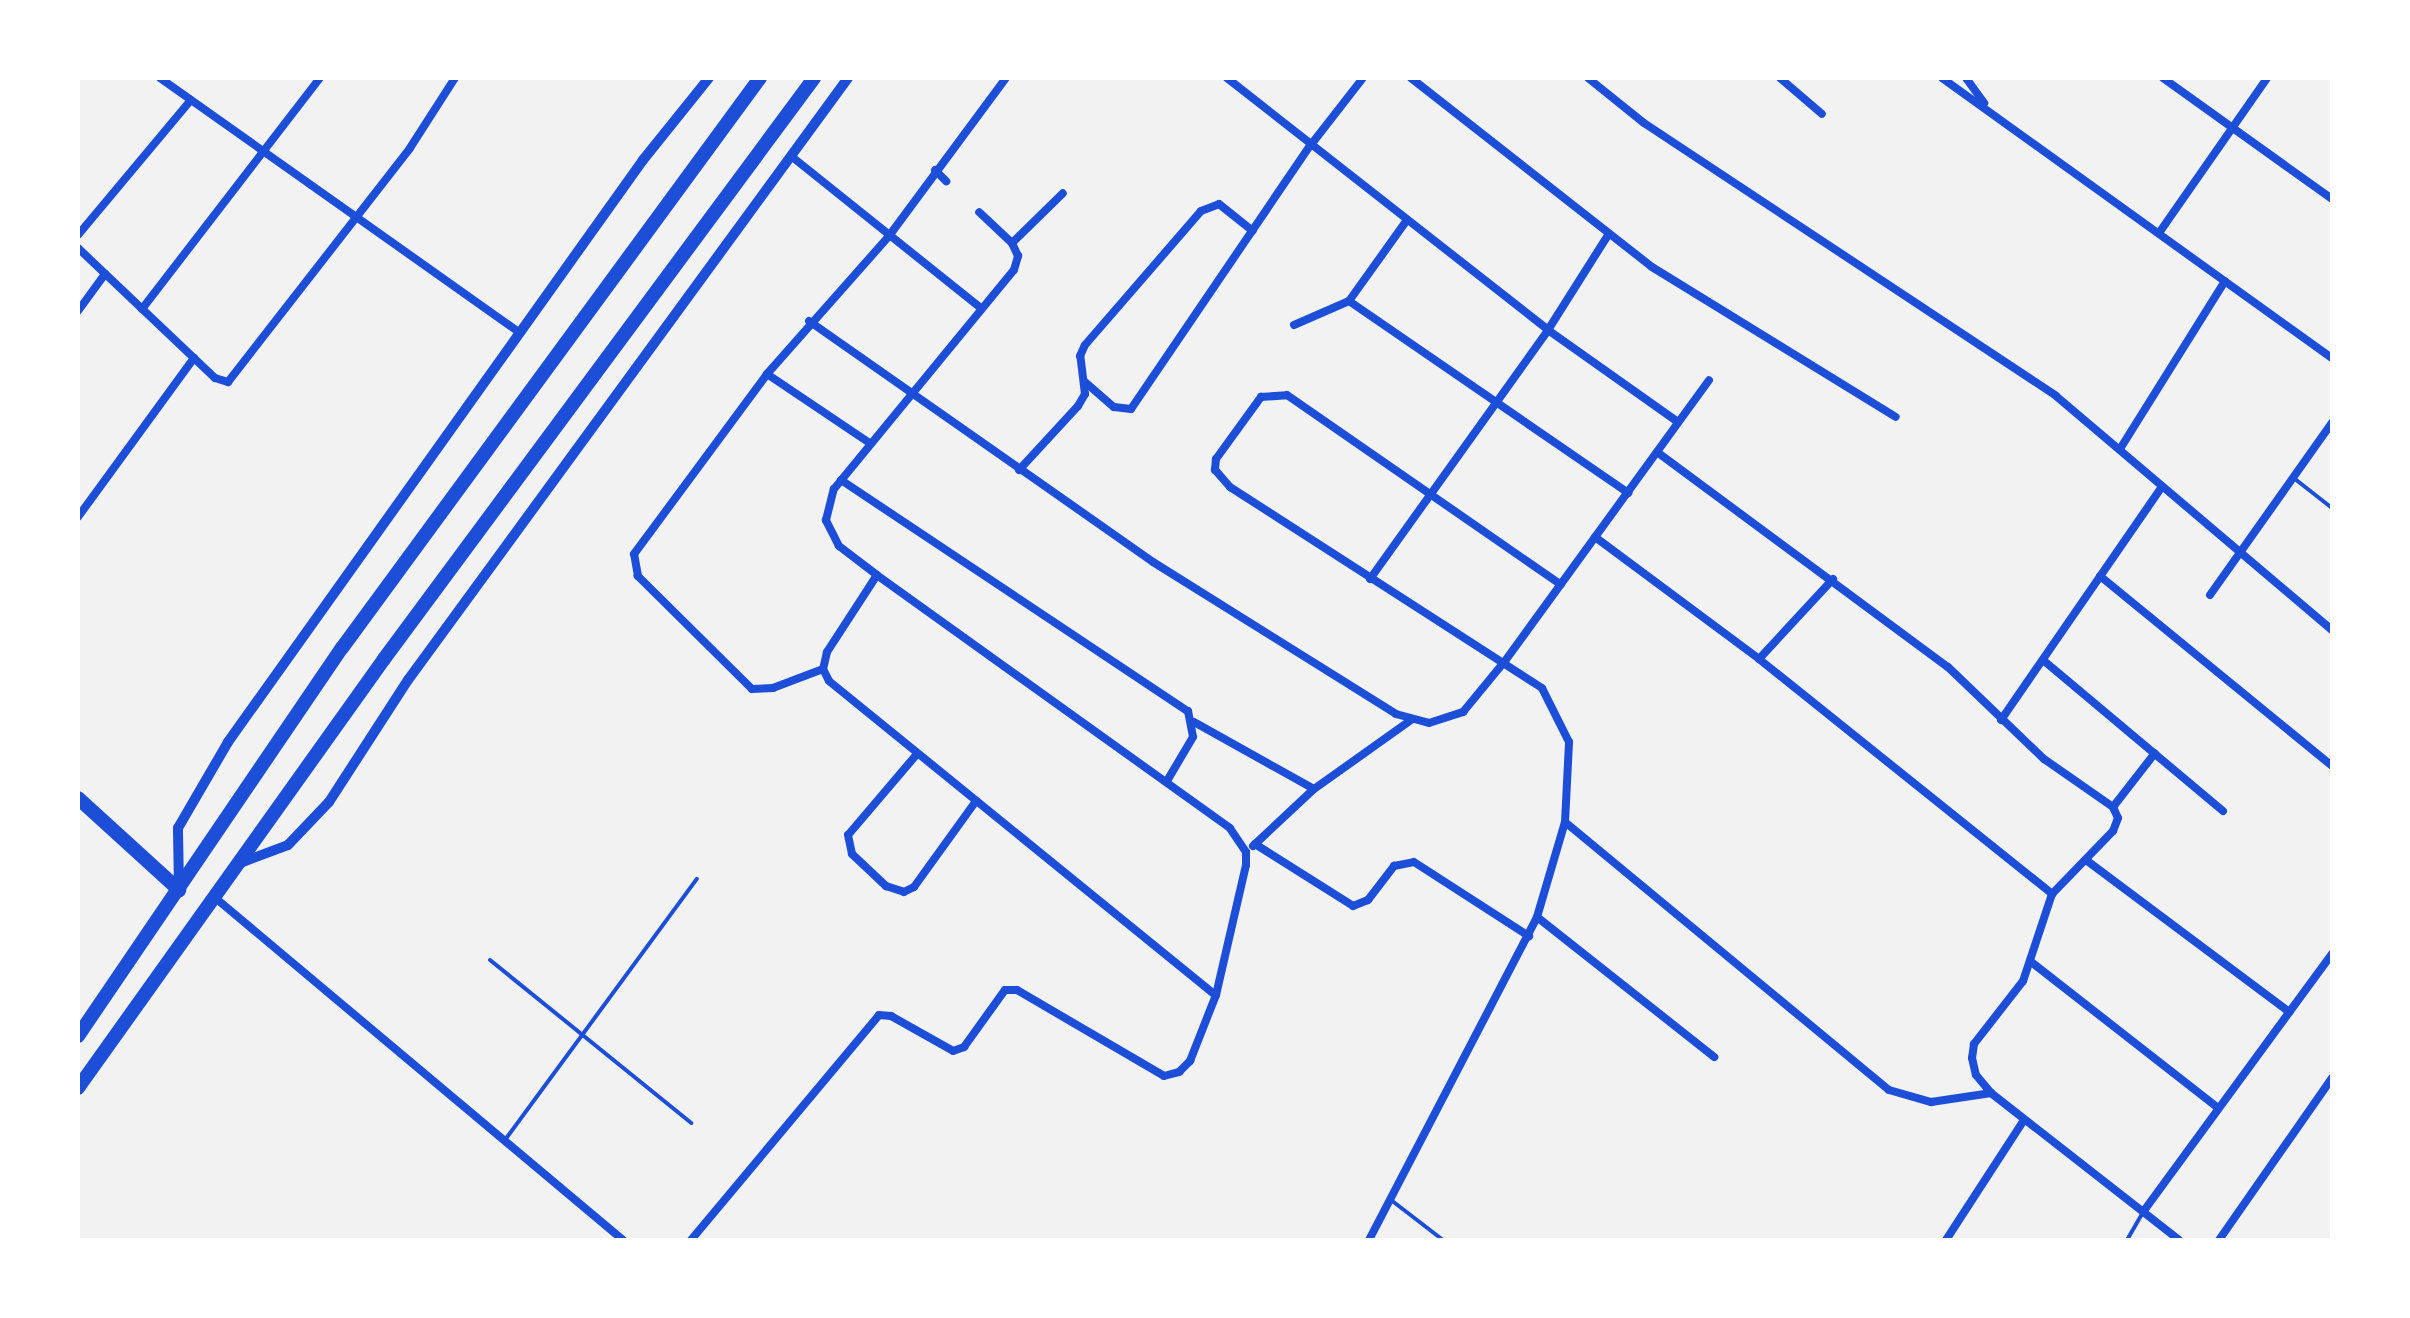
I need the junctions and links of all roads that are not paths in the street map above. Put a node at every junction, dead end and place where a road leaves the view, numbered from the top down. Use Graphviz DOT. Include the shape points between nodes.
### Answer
graph roads {
  1 [pos="160,78"];
  2 [pos="320,78"];
  3 [pos="455,78"];
  4 [pos="709,78"];
  5 [pos="760,78"];
  6 [pos="814,78"];
  7 [pos="848,78"];
  8 [pos="1006,78"];
  9 [pos="1227,78"];
  10 [pos="1363,78"];
  11 [pos="1411,78"];
  12 [pos="1588,78"];
  13 [pos="1780,78"];
  14 [pos="1942,78"];
  15 [pos="1966,78"];
  16 [pos="2163,78"];
  17 [pos="2267,78"];
  18 [pos="191,100"];
  19 [pos="1988,109"];
  20 [pos="1822,114"];
  21 [pos="2235,128"];
  22 [pos="1310,146"];
  23 [pos="267,152"];
  24 [pos="791,156"];
  25 [pos="935,170"];
  26 [pos="946,181"];
  27 [pos="1063,193"];
  28 [pos="2332,199"];
  29 [pos="979,212"];
  30 [pos="357,216"];
  31 [pos="1407,220"];
  32 [pos="1253,231"];
  33 [pos="2159,233"];
  34 [pos="78,235"];
  35 [pos="1608,235"];
  36 [pos="889,236"];
  37 [pos="1012,243"];
  38 [pos="78,248"];
  39 [pos="105,274"];
  40 [pos="2225,281"];
  41 [pos="1349,301"];
  42 [pos="981,308"];
  43 [pos="142,309"];
  44 [pos="78,311"];
  45 [pos="809,321"];
  46 [pos="1294,325"];
  47 [pos="1548,330"];
  48 [pos="520,333"];
  49 [pos="194,358"];
  50 [pos="2332,358"];
  51 [pos="767,374"];
  52 [pos="1709,380"];
  53 [pos="1085,382"];
  54 [pos="912,393"];
  55 [pos="1492,403"];
  56 [pos="1896,417"];
  57 [pos="1678,422"];
  58 [pos="2332,423"];
  59 [pos="871,444"];
  60 [pos="2120,449"];
  61 [pos="1657,452"];
  62 [pos="1019,470"];
  63 [pos="2293,478"];
  64 [pos="841,480"];
  65 [pos="2162,487"];
  66 [pos="1430,492"];
  67 [pos="1628,493"];
  68 [pos="2332,508"];
  69 [pos="78,517"];
  70 [pos="1595,537"];
  71 [pos="2238,555"];
  72 [pos="877,575"];
  73 [pos="2100,576"];
  74 [pos="1370,579"];
  75 [pos="1833,579"];
  76 [pos="1561,585"];
  77 [pos="2210,595"];
  78 [pos="2332,630"];
  79 [pos="1759,659"];
  80 [pos="2043,660"];
  81 [pos="1505,661"];
  82 [pos="823,669"];
  83 [pos="1411,720"];
  84 [pos="2001,720"];
  85 [pos="1194,722"];
  86 [pos="2155,753"];
  87 [pos="917,754"];
  88 [pos="2332,766"];
  89 [pos="1167,781"];
  90 [pos="1314,789"];
  91 [pos="78,798"];
  92 [pos="976,801"];
  93 [pos="2113,807"];
  94 [pos="2223,811"];
  95 [pos="1565,822"];
  96 [pos="1255,844"];
  97 [pos="1246,852"];
  98 [pos="2086,860"];
  99 [pos="234,865"];
  100 [pos="697,879"];
  101 [pos="179,890"];
  102 [pos="2052,894"];
  103 [pos="212,896"];
  104 [pos="1537,917"];
  105 [pos="1529,936"];
  106 [pos="2332,954"];
  107 [pos="490,960"];
  108 [pos="2030,961"];
  109 [pos="1216,995"];
  110 [pos="2289,1012"];
  111 [pos="581,1034"];
  112 [pos="78,1036"];
  113 [pos="1714,1057"];
  114 [pos="2332,1078"];
  115 [pos="78,1088"];
  116 [pos="1991,1093"];
  117 [pos="2218,1108"];
  118 [pos="2024,1120"];
  119 [pos="691,1123"];
  120 [pos="505,1140"];
  121 [pos="1391,1200"];
  122 [pos="2143,1212"];
  123 [pos="623,1240"];
  124 [pos="691,1240"];
  125 [pos="1369,1240"];
  126 [pos="1443,1240"];
  127 [pos="1946,1240"];
  128 [pos="2127,1240"];
  129 [pos="2179,1240"];
  130 [pos="2219,1240"];
  1 -- 18 [label="street"];
  2 -- 23 [label="street"];
  3 -- 30 [label="street"];
  4 -- 48 [label="street"];
  5 -- 101 [label="highway" via="342,648"];
  6 -- 99 [label="highway"];
  7 -- 24 [label="street"];
  8 -- 25 [label="street"];
  9 -- 22 [label="street"];
  10 -- 22 [label="street"];
  11 -- 35 [label="street"];
  12 -- 60 [label="street" via="1731,182 2056,396"];
  13 -- 20 [label="street"];
  14 -- 19 [label="street"];
  15 -- 19 [label="street"];
  16 -- 21 [label="street"];
  17 -- 21 [label="street"];
  18 -- 23 [label="street"];
  18 -- 34 [label="street"];
  19 -- 33 [label="street"];
  21 -- 28 [label="street"];
  21 -- 33 [label="street"];
  22 -- 31 [label="street"];
  22 -- 32 [label="street"];
  23 -- 30 [label="street"];
  23 -- 43 [label="street"];
  24 -- 36 [label="street"];
  24 -- 99 [label="street" via="408,680 329,802 288,845"];
  25 -- 26 [label="street"];
  25 -- 36 [label="street"];
  27 -- 37 [label="street"];
  29 -- 37 [label="street"];
  30 -- 48 [label="street"];
  30 -- 49 [label="street" via="235,378 222,382"];
  31 -- 41 [label="street"];
  31 -- 47 [label="street"];
  32 -- 53 [label="street" via="1131,409 1114,407"];
  32 -- 53 [label="street" via="1219,204 1201,211 1085,345 1080,356"];
  33 -- 40 [label="street"];
  35 -- 47 [label="street"];
  35 -- 56 [label="street" via="1737,322"];
  36 -- 42 [label="street"];
  36 -- 45 [label="street"];
  37 -- 42 [label="street" via="1018,256 1014,270"];
  38 -- 39 [label="street"];
  39 -- 43 [label="street"];
  39 -- 44 [label="street"];
  40 -- 50 [label="street"];
  40 -- 60 [label="street"];
  41 -- 46 [label="street"];
  41 -- 55 [label="street"];
  42 -- 54 [label="street"];
  43 -- 49 [label="street"];
  45 -- 51 [label="street"];
  45 -- 54 [label="street"];
  47 -- 55 [label="street"];
  47 -- 57 [label="street"];
  48 -- 101 [label="street" via="188,804 176,845"];
  49 -- 69 [label="street"];
  51 -- 59 [label="street"];
  51 -- 82 [label="street" via="645,539 632,565 752,689 773,688"];
  52 -- 57 [label="street"];
  53 -- 62 [label="street" via="1078,406"];
  54 -- 59 [label="street"];
  54 -- 62 [label="street"];
  55 -- 66 [label="street"];
  55 -- 67 [label="street"];
  57 -- 61 [label="street"];
  58 -- 63 [label="street"];
  59 -- 64 [label="street"];
  60 -- 65 [label="street"];
  61 -- 67 [label="street"];
  61 -- 75 [label="street"];
  62 -- 83 [label="street" via="1153,562"];
  63 -- 68 [label="lane"];
  63 -- 71 [label="street"];
  64 -- 72 [label="street" via="826,503 830,533"];
  64 -- 85 [label="street" via="1177,703"];
  65 -- 71 [label="street"];
  65 -- 73 [label="street"];
  66 -- 74 [label="street"];
  66 -- 74 [label="street" via="1287,395 1274,393 1251,406 1216,459 1220,479"];
  66 -- 76 [label="street"];
  67 -- 70 [label="street"];
  70 -- 76 [label="street"];
  70 -- 79 [label="street"];
  71 -- 77 [label="street"];
  71 -- 78 [label="street"];
  72 -- 82 [label="street" via="827,652"];
  72 -- 89 [label="street"];
  73 -- 80 [label="street"];
  73 -- 88 [label="street"];
  74 -- 81 [label="street"];
  75 -- 79 [label="street"];
  75 -- 84 [label="street" via="1948,667"];
  76 -- 81 [label="street"];
  79 -- 102 [label="street"];
  80 -- 84 [label="street"];
  80 -- 86 [label="street"];
  81 -- 83 [label="street" via="1463,712 1429,723"];
  81 -- 95 [label="street" via="1542,688 1565,731 1570,777"];
  82 -- 87 [label="street" via="840,693"];
  83 -- 90 [label="street"];
  84 -- 93 [label="street" via="2044,759"];
  85 -- 89 [label="street" via="1193,737"];
  85 -- 90 [label="street"];
  86 -- 93 [label="street"];
  86 -- 94 [label="street"];
  87 -- 92 [label="street"];
  87 -- 92 [label="street" via="848,835 852,854 886,886 904,892 914,887"];
  89 -- 97 [label="street" via="1230,828"];
  90 -- 96 [label="street"];
  91 -- 101 [label="highway"];
  92 -- 109 [label="street"];
  93 -- 98 [label="street" via="2118,818 2113,831"];
  95 -- 104 [label="street"];
  95 -- 116 [label="street" via="1889,1090 1931,1102"];
  96 -- 97 [label="street"];
  96 -- 105 [label="street" via="1353,906 1368,900 1394,866 1403,860 1414,862"];
  97 -- 109 [label="street"];
  98 -- 102 [label="street"];
  98 -- 110 [label="street"];
  99 -- 103 [label="highway"];
  100 -- 111 [label="lane"];
  101 -- 112 [label="highway"];
  102 -- 108 [label="street"];
  103 -- 115 [label="highway"];
  103 -- 120 [label="street"];
  104 -- 105 [label="street"];
  104 -- 113 [label="street"];
  105 -- 121 [label="street"];
  106 -- 110 [label="street"];
  107 -- 111 [label="lane"];
  108 -- 116 [label="street" via="2023,981 1974,1044 1976,1075"];
  108 -- 117 [label="street"];
  109 -- 124 [label="street" via="1190,1061 1179,1072 1164,1076 1017,990 1005,990 964,1047 953,1051 891,1016 879,1015"];
  110 -- 117 [label="street"];
  111 -- 119 [label="lane"];
  111 -- 120 [label="lane"];
  114 -- 130 [label="street"];
  116 -- 118 [label="street"];
  117 -- 122 [label="street"];
  118 -- 122 [label="street"];
  118 -- 127 [label="street"];
  120 -- 123 [label="street"];
  121 -- 125 [label="street"];
  121 -- 126 [label="lane"];
  122 -- 128 [label="lane"];
  122 -- 129 [label="street"];
}
